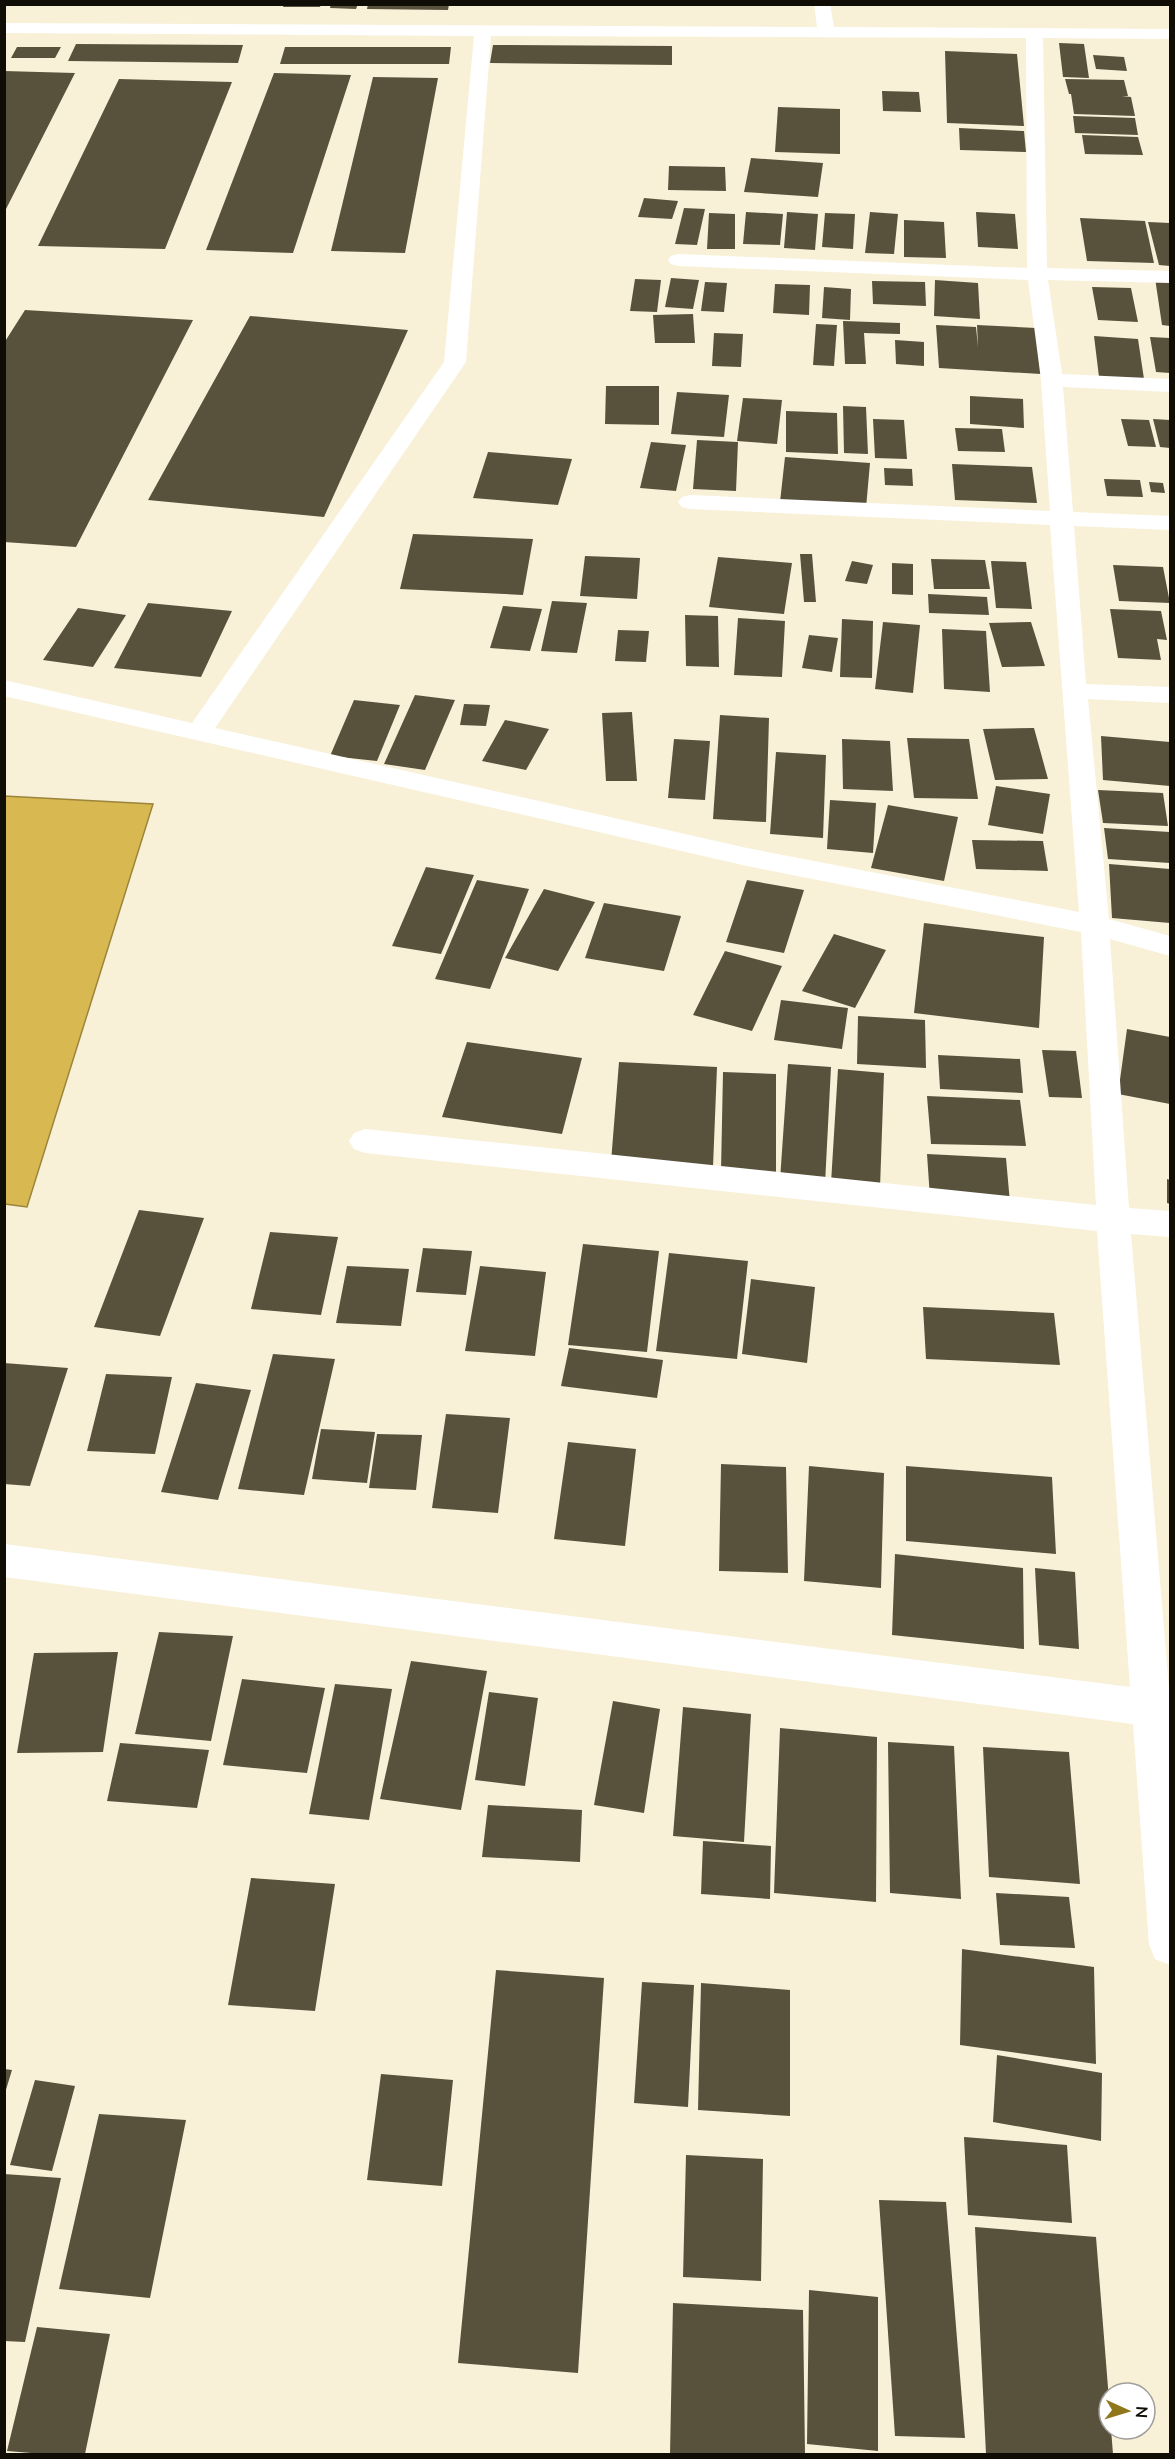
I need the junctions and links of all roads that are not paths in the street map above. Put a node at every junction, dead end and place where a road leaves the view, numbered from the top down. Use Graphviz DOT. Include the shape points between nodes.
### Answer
graph roads {
  1 [pos="822,4"];
  2 [pos="4,28"];
  3 [pos="483,29"];
  4 [pos="826,32"];
  5 [pos="1034,33"];
  6 [pos="1170,34"];
  7 [pos="678,260"];
  8 [pos="1037,274"];
  9 [pos="1170,277"];
  10 [pos="1052,380"];
  11 [pos="1170,385"];
  12 [pos="690,502"];
  13 [pos="1062,518"];
  14 [pos="1170,523"];
  15 [pos="4,688"];
  16 [pos="1074,691"];
  17 [pos="1170,695"];
  18 [pos="199,734"];
  19 [pos="1095,925"];
  20 [pos="1170,945"];
  21 [pos="364,1141"];
  22 [pos="1113,1220"];
  23 [pos="1170,1224"];
  24 [pos="4,1560"];
  25 [pos="1151,1708"];
  26 [pos="1170,1944"];
  1 -- 4 [label="street"];
  2 -- 3 [label="street"];
  3 -- 4 [label="street"];
  3 -- 18 [label="street" via="455,362"];
  4 -- 5 [label="street"];
  5 -- 6 [label="street"];
  5 -- 8 [label="street"];
  7 -- 8 [label="street"];
  8 -- 9 [label="street"];
  8 -- 10 [label="street"];
  10 -- 11 [label="street"];
  10 -- 13 [label="street"];
  12 -- 13 [label="street"];
  13 -- 14 [label="street"];
  13 -- 16 [label="street"];
  15 -- 18 [label="street"];
  16 -- 17 [label="street"];
  16 -- 19 [label="street"];
  18 -- 19 [label="street" via="747,858"];
  19 -- 20 [label="street"];
  19 -- 22 [label="street"];
  21 -- 22 [label="street"];
  22 -- 23 [label="street"];
  22 -- 25 [label="street"];
  24 -- 25 [label="street"];
  25 -- 26 [label="street"];
}
